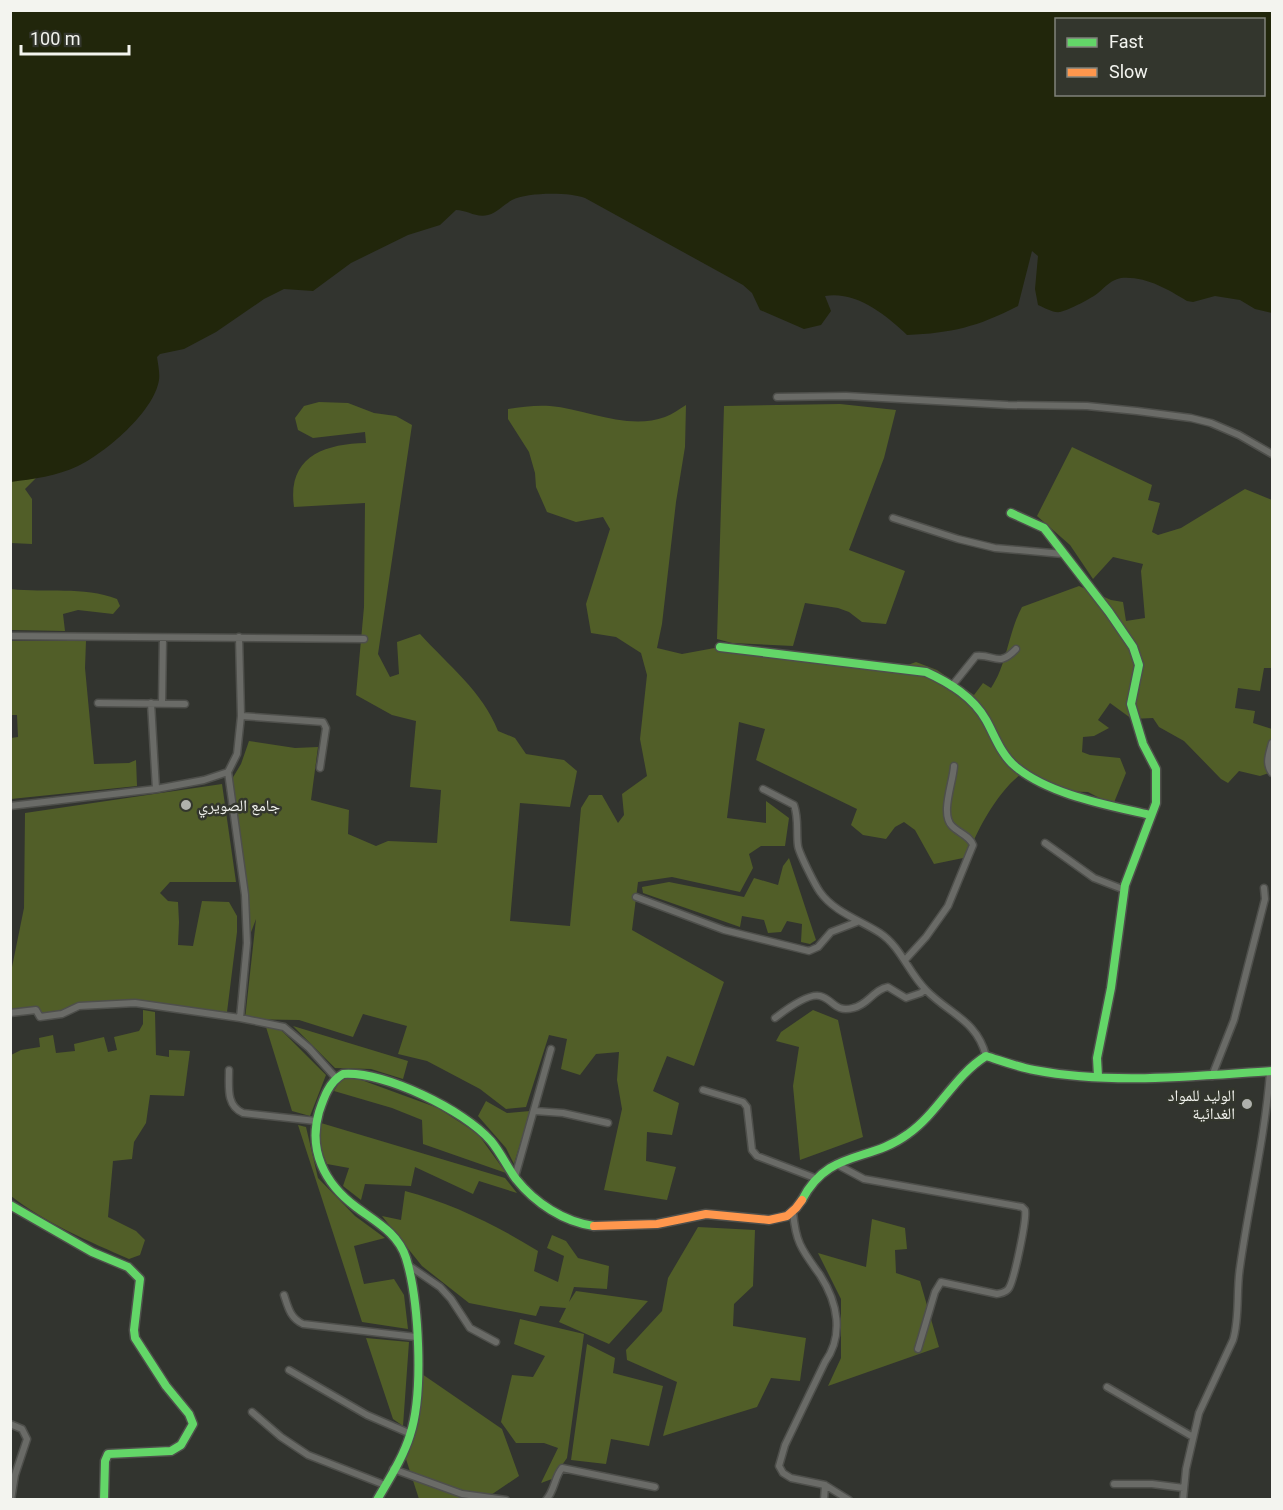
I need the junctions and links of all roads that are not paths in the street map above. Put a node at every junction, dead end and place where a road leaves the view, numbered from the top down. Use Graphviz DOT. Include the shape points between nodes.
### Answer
graph roads {
  1 [pos="777,397"];
  2 [pos="1272,454"];
  3 [pos="1011,513"];
  4 [pos="893,518"];
  5 [pos="1063,554"];
  6 [pos="10,636"];
  7 [pos="239,637"];
  8 [pos="163,638"];
  9 [pos="364,639"];
  10 [pos="720,647"];
  11 [pos="1016,650"];
  12 [pos="951,687"];
  13 [pos="98,703"];
  14 [pos="151,703"];
  15 [pos="162,704"];
  16 [pos="185,704"];
  17 [pos="241,716"];
  18 [pos="1272,743"];
  19 [pos="954,766"];
  20 [pos="320,768"];
  21 [pos="228,772"];
  22 [pos="1272,773"];
  23 [pos="156,789"];
  24 [pos="763,789"];
  25 [pos="10,806"];
  26 [pos="1150,815"];
  27 [pos="1045,843"];
  28 [pos="1264,888"];
  29 [pos="1125,890"];
  30 [pos="636,897"];
  31 [pos="858,922"];
  32 [pos="905,960"];
  33 [pos="925,990"];
  34 [pos="10,1013"];
  35 [pos="240,1018"];
  36 [pos="775,1018"];
  37 [pos="551,1049"];
  38 [pos="986,1056"];
  39 [pos="229,1070"];
  40 [pos="1271,1072"];
  41 [pos="1098,1076"];
  42 [pos="1212,1076"];
  43 [pos="336,1078"];
  44 [pos="703,1090"];
  45 [pos="534,1111"];
  46 [pos="316,1122"];
  47 [pos="608,1123"];
  48 [pos="836,1164"];
  49 [pos="515,1177"];
  50 [pos="815,1178"];
  51 [pos="10,1206"];
  52 [pos="793,1212"];
  53 [pos="408,1264"];
  54 [pos="284,1295"];
  55 [pos="416,1337"];
  56 [pos="496,1341"];
  57 [pos="918,1349"];
  58 [pos="289,1370"];
  59 [pos="1107,1387"];
  60 [pos="252,1412"];
  61 [pos="10,1424"];
  62 [pos="411,1434"];
  63 [pos="1193,1437"];
  64 [pos="393,1469"];
  65 [pos="1114,1484"];
  66 [pos="385,1485"];
  67 [pos="825,1485"];
  68 [pos="655,1487"];
  69 [pos="1184,1488"];
  70 [pos="11,1500"];
  71 [pos="104,1500"];
  72 [pos="377,1500"];
  73 [pos="506,1500"];
  74 [pos="546,1500"];
  75 [pos="824,1500"];
  76 [pos="849,1500"];
  77 [pos="1183,1500"];
  1 -- 2 [label="street" via="846,396 1137,411 1211,423"];
  3 -- 5 [label="street" via="1044,528"];
  4 -- 5 [label="street" via="995,548"];
  5 -- 26 [label="street" via="1110,612 1138,658 1131,704 1143,744 1156,769 1156,803"];
  6 -- 8 [label="street"];
  7 -- 8 [label="street"];
  7 -- 9 [label="street"];
  7 -- 17 [label="street"];
  8 -- 15 [label="street"];
  10 -- 12 [label="street" via="926,672"];
  11 -- 12 [label="street" via="1000,660 976,656"];
  12 -- 26 [label="street" via="977,705 1000,747 1017,768 1058,790"];
  13 -- 14 [label="street"];
  14 -- 15 [label="street"];
  14 -- 23 [label="street"];
  15 -- 16 [label="street"];
  17 -- 20 [label="street" via="323,722 327,728"];
  17 -- 21 [label="street" via="237,754"];
  18 -- 22 [label="street" via="1268,767"];
  19 -- 32 [label="street" via="945,813 948,822 973,845 948,906"];
  21 -- 23 [label="street"];
  21 -- 35 [label="street" via="245,895"];
  23 -- 25 [label="street"];
  24 -- 31 [label="street" via="794,805 798,845 819,890"];
  26 -- 29 [label="street"];
  27 -- 29 [label="street" via="1094,878"];
  28 -- 42 [label="street" via="1234,1020"];
  29 -- 41 [label="street" via="1097,1058"];
  30 -- 31 [label="street" via="724,930 810,951 831,932"];
  31 -- 32 [label="street" via="889,940"];
  32 -- 33 [label="street"];
  33 -- 36 [label="street" via="906,998 883,988 852,1009 837,1008 821,996 810,996"];
  33 -- 38 [label="street" via="970,1026"];
  34 -- 35 [label="street" via="36,1010 40,1017 62,1014 79,1006 135,1004"];
  35 -- 43 [label="street" via="284,1026"];
  37 -- 45 [label="street"];
  38 -- 41 [label="street" via="1032,1070"];
  38 -- 48 [label="street" via="971,1066 917,1128 901,1140"];
  39 -- 46 [label="street" via="229,1094 235,1110"];
  40 -- 42 [label="street"];
  40 -- 63 [label="street" via="1240,1267 1237,1328 1199,1413"];
  41 -- 42 [label="street"];
  43 -- 46 [label="street"];
  43 -- 49 [label="street" via="356,1072 447,1107 494,1143"];
  44 -- 50 [label="street" via="743,1102 747,1107 752,1150 757,1156"];
  45 -- 47 [label="street"];
  45 -- 49 [label="street"];
  46 -- 53 [label="street" via="315,1148 326,1175 348,1201 388,1230 405,1252"];
  48 -- 50 [label="street"];
  48 -- 57 [label="street" via="864,1179 1025,1210 1010,1288 997,1294 941,1282"];
  49 -- 52 [label="street" via="552,1210 586,1225 659,1224 711,1214 774,1219"];
  50 -- 52 [label="street"];
  51 -- 71 [label="street" via="136,1273 140,1285 135,1338 194,1424 181,1444 171,1451 108,1454"];
  52 -- 67 [label="street" via="800,1244 828,1291 837,1337 785,1444 779,1466 791,1478"];
  53 -- 55 [label="street"];
  53 -- 56 [label="street" via="440,1287 470,1328"];
  54 -- 55 [label="street" via="291,1316 303,1324"];
  55 -- 62 [label="street" via="417,1398"];
  58 -- 62 [label="street" via="366,1415"];
  59 -- 63 [label="street"];
  60 -- 66 [label="street" via="308,1455"];
  61 -- 70 [label="street" via="22,1429 27,1439"];
  62 -- 64 [label="street"];
  63 -- 69 [label="street"];
  64 -- 66 [label="street"];
  64 -- 73 [label="street" via="462,1494"];
  65 -- 69 [label="street"];
  66 -- 72 [label="street"];
  67 -- 75 [label="street"];
  67 -- 76 [label="street"];
  68 -- 74 [label="street" via="562,1468"];
  69 -- 77 [label="street"];
}
